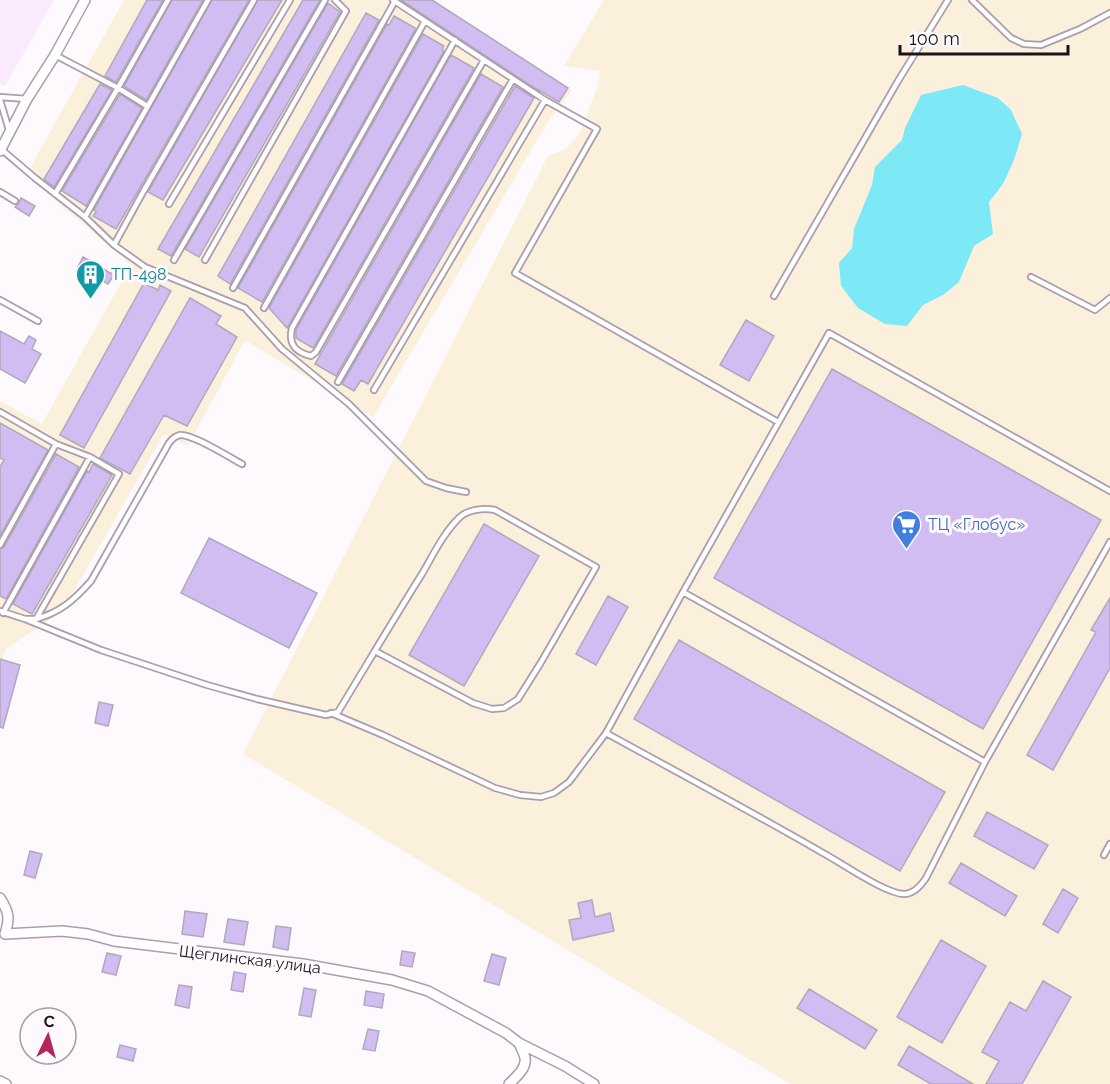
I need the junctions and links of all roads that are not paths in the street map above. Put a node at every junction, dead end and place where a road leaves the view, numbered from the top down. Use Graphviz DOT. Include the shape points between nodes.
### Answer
graph roads {
  1 [pos="85,0"];
  2 [pos="168,0"];
  3 [pos="208,0"];
  4 [pos="254,0"];
  5 [pos="290,0"];
  6 [pos="325,0"];
  7 [pos="335,0"];
  8 [pos="948,0"];
  9 [pos="972,0"];
  10 [pos="394,1"];
  11 [pos="1110,13"];
  12 [pos="425,21"];
  13 [pos="455,40"];
  14 [pos="55,55"];
  15 [pos="484,60"];
  16 [pos="513,79"];
  17 [pos="118,88"];
  18 [pos="0,99"];
  19 [pos="27,99"];
  20 [pos="545,100"];
  21 [pos="147,106"];
  22 [pos="10,133"];
  23 [pos="1,150"];
  24 [pos="0,192"];
  25 [pos="55,194"];
  26 [pos="15,201"];
  27 [pos="169,204"];
  28 [pos="85,217"];
  29 [pos="114,245"];
  30 [pos="174,260"];
  31 [pos="205,261"];
  32 [pos="1031,277"];
  33 [pos="233,288"];
  34 [pos="774,296"];
  35 [pos="1110,298"];
  36 [pos="0,300"];
  37 [pos="264,308"];
  38 [pos="38,321"];
  39 [pos="338,382"];
  40 [pos="374,390"];
  41 [pos="0,412"];
  42 [pos="778,422"];
  43 [pos="56,444"];
  44 [pos="90,457"];
  45 [pos="242,464"];
  46 [pos="1110,491"];
  47 [pos="466,492"];
  48 [pos="1110,542"];
  49 [pos="0,545"];
  50 [pos="682,592"];
  51 [pos="2,612"];
  52 [pos="25,619"];
  53 [pos="36,619"];
  54 [pos="375,651"];
  55 [pos="331,713"];
  56 [pos="606,733"];
  57 [pos="985,762"];
  58 [pos="1110,844"];
  59 [pos="1104,855"];
  60 [pos="0,898"];
  61 [pos="3,936"];
  62 [pos="519,1043"];
  63 [pos="0,1081"];
  64 [pos="6,1084"];
  65 [pos="509,1084"];
  66 [pos="594,1084"];
  1 -- 14 [label="street"];
  2 -- 17 [label="lane"];
  3 -- 21 [label="lane"];
  4 -- 29 [label="lane"];
  5 -- 27 [label="lane"];
  6 -- 30 [label="lane"];
  7 -- 31 [label="lane" via="346,11"];
  8 -- 34 [label="lane"];
  9 -- 11 [label="lane" via="1011,38 1024,44 1041,45"];
  10 -- 12 [label="lane"];
  10 -- 33 [label="lane"];
  12 -- 13 [label="lane"];
  12 -- 37 [label="lane"];
  13 -- 15 [label="lane"];
  13 -- 15 [label="lane" via="292,328 292,345 304,354 311,356 316,352"];
  14 -- 17 [label="lane"];
  14 -- 19 [label="street"];
  15 -- 16 [label="lane"];
  16 -- 20 [label="lane"];
  16 -- 39 [label="lane"];
  17 -- 21 [label="lane"];
  17 -- 25 [label="lane"];
  18 -- 19 [label="lane"];
  18 -- 22 [label="lane"];
  19 -- 22 [label="street"];
  20 -- 40 [label="lane"];
  20 -- 42 [label="lane" via="597,129 515,273"];
  21 -- 28 [label="lane"];
  22 -- 23 [label="street"];
  23 -- 25 [label="lane"];
  24 -- 26 [label="lane"];
  25 -- 28 [label="lane"];
  28 -- 29 [label="lane"];
  29 -- 47 [label="lane" via="145,267 245,308 282,349 349,404 426,481"];
  32 -- 35 [label="lane" via="1095,310"];
  36 -- 38 [label="lane"];
  41 -- 43 [label="lane"];
  42 -- 46 [label="lane" via="829,333"];
  42 -- 50 [label="lane"];
  43 -- 44 [label="lane"];
  43 -- 49 [label="lane"];
  44 -- 51 [label="lane"];
  44 -- 53 [label="lane" via="119,474"];
  45 -- 53 [label="lane" via="193,438 173,438 91,581 64,608"];
  48 -- 57 [label="lane"];
  50 -- 56 [label="lane"];
  50 -- 57 [label="lane"];
  51 -- 52 [label="lane"];
  52 -- 53 [label="lane"];
  52 -- 55 [label="lane" via="101,650 207,685 326,715"];
  54 -- 54 [label="lane" via="473,703 504,708 518,699 596,567 495,510 468,511 445,537"];
  54 -- 55 [label="lane" via="338,712"];
  55 -- 56 [label="lane" via="495,788 541,798 569,782"];
  56 -- 57 [label="lane" via="874,883 905,894 919,888 926,878"];
  58 -- 59 [label="lane"];
  60 -- 61 [label="street, Щеглинская улица" via="9,922"];
  61 -- 62 [label="street, Щеглинская улица" via="62,931 392,980 428,991 506,1032"];
  62 -- 65 [label="street" via="524,1065"];
  62 -- 66 [label="street, Щеглинская улица"];
  63 -- 64 [label="street"];
}
